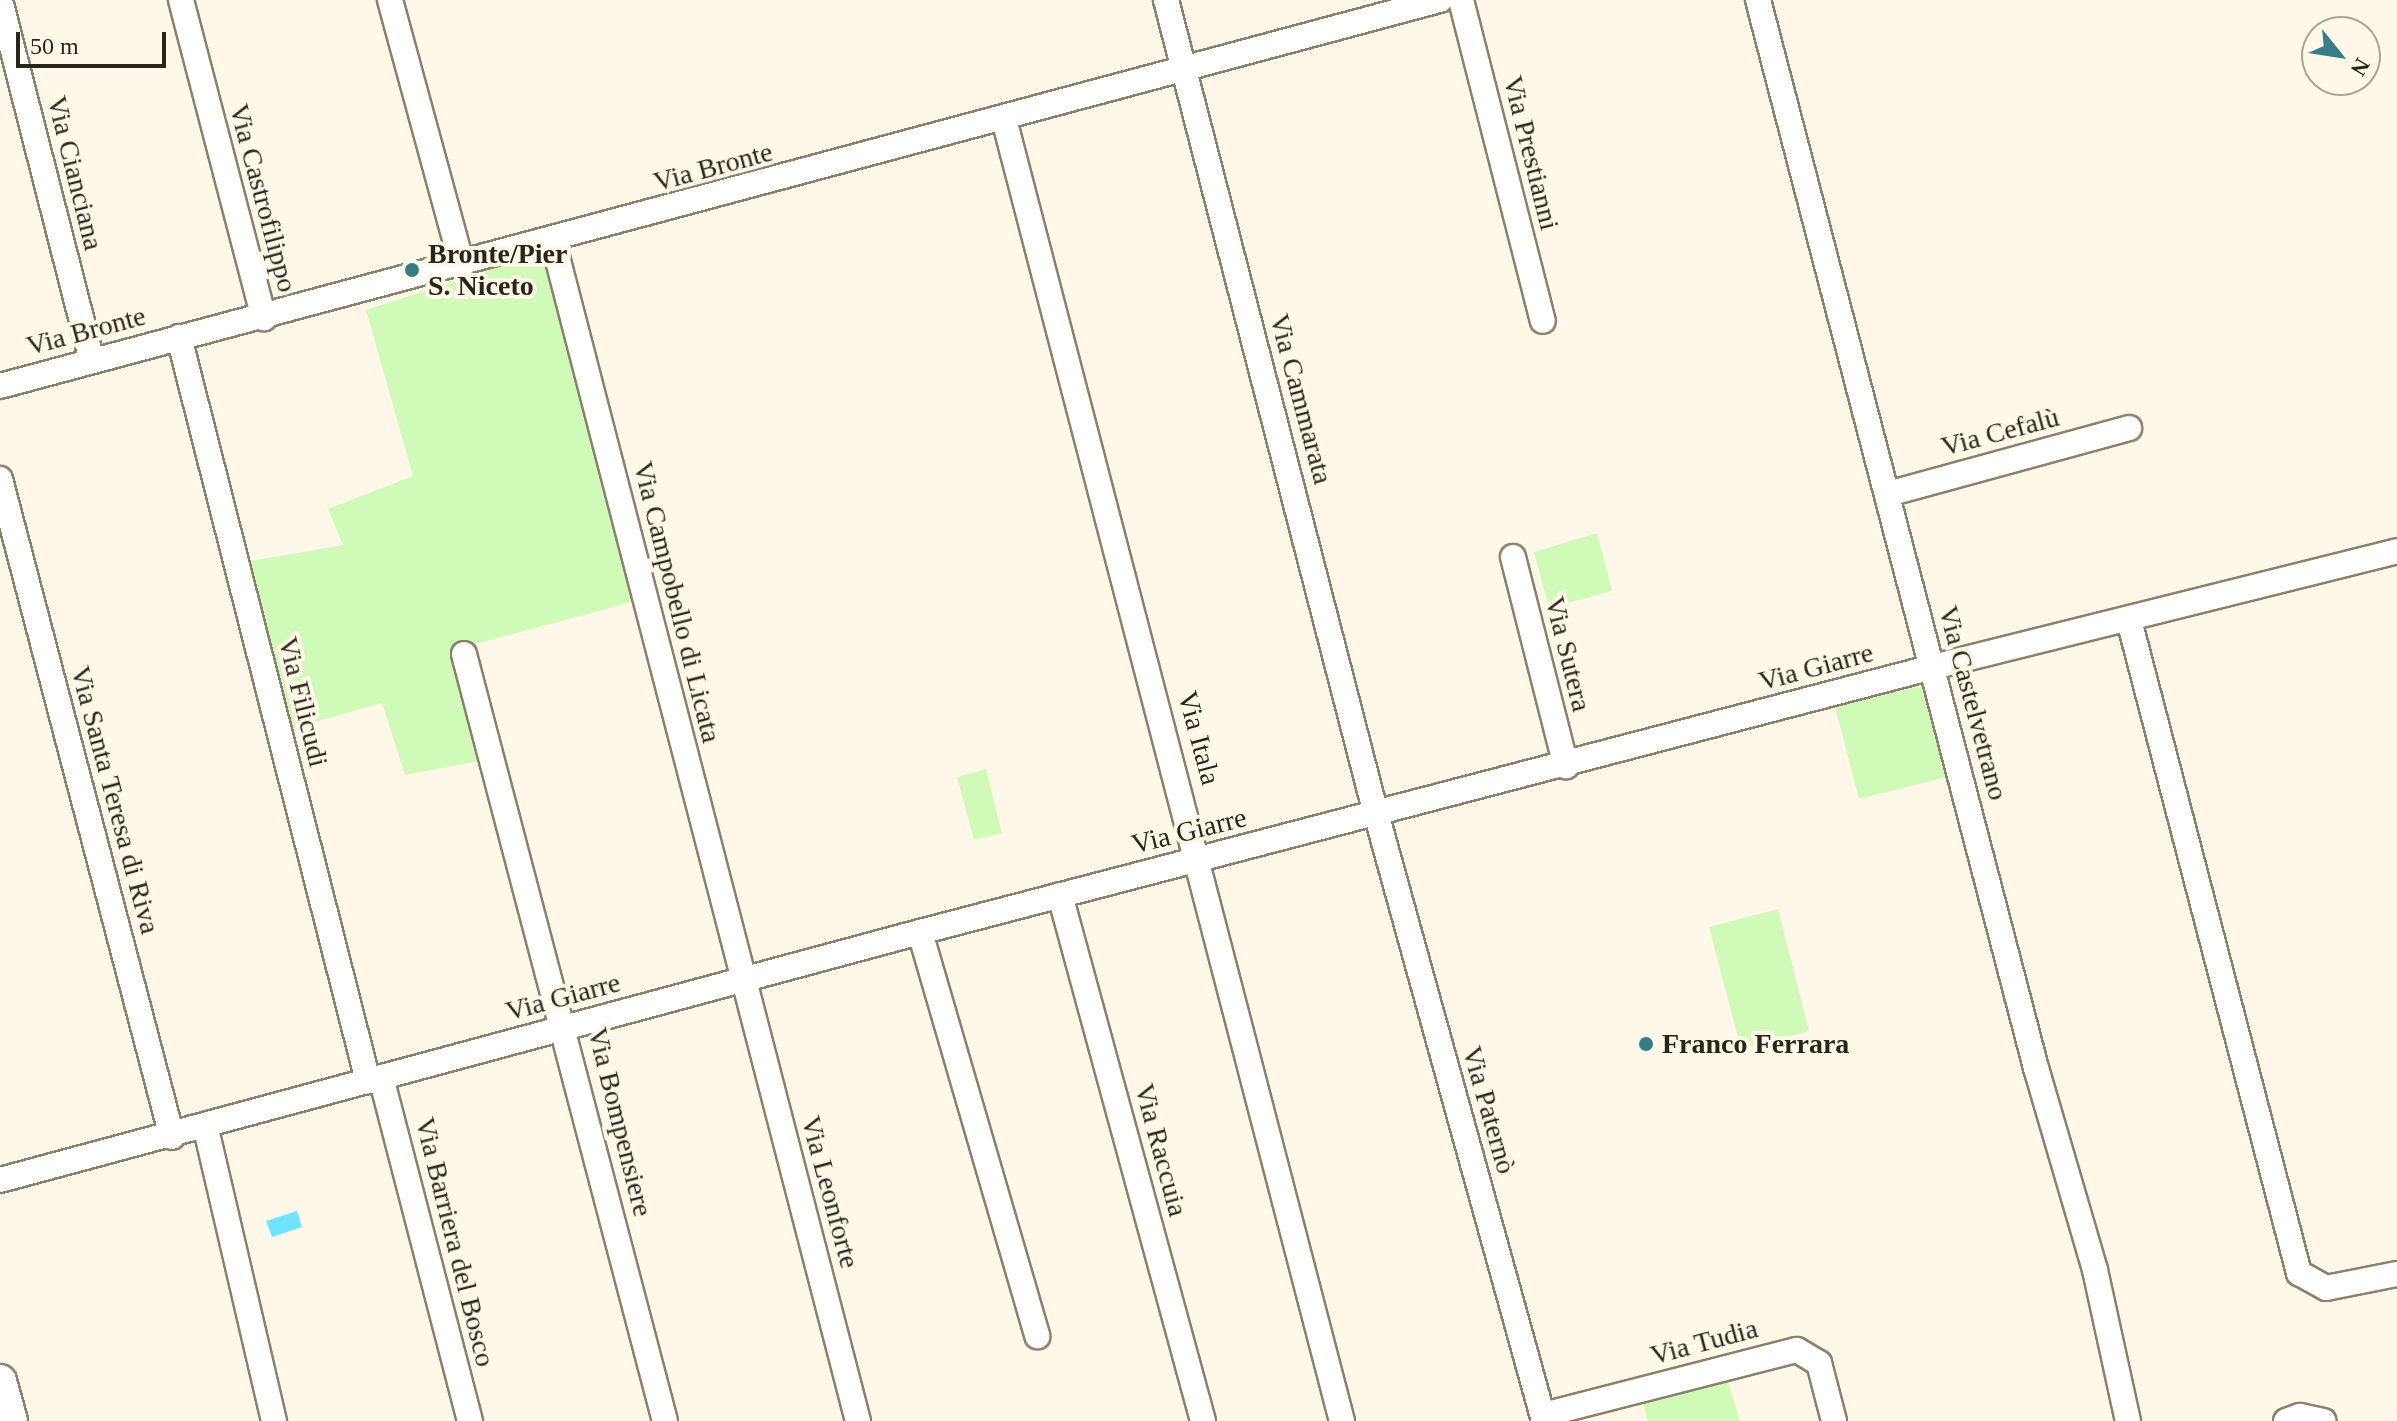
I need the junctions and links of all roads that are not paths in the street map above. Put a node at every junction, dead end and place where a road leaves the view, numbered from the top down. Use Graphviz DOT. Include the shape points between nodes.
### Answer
graph roads {
  1 [pos="0,0"];
  2 [pos="181,0"];
  3 [pos="390,0"];
  4 [pos="1166,0"];
  5 [pos="1440,0"];
  6 [pos="1461,0"];
  7 [pos="1758,0"];
  8 [pos="1366,9"];
  9 [pos="1184,70"];
  10 [pos="1004,119"];
  11 [pos="553,241"];
  12 [pos="462,265"];
  13 [pos="264,318"];
  14 [pos="1543,321"];
  15 [pos="179,337"];
  16 [pos="92,361"];
  17 [pos="0,386"];
  18 [pos="2129,428"];
  19 [pos="0,479"];
  20 [pos="1888,494"];
  21 [pos="2397,551"];
  22 [pos="1513,557"];
  23 [pos="2129,620"];
  24 [pos="464,654"];
  25 [pos="1933,667"];
  26 [pos="1566,766"];
  27 [pos="1376,814"];
  28 [pos="1199,859"];
  29 [pos="1060,895"];
  30 [pos="920,932"];
  31 [pos="743,979"];
  32 [pos="565,1029"];
  33 [pos="375,1079"];
  34 [pos="206,1129"];
  35 [pos="172,1137"];
  36 [pos="0,1180"];
  37 [pos="2397,1274"];
  38 [pos="1037,1336"];
  39 [pos="0,1381"];
  40 [pos="1544,1418"];
  41 [pos="11,1421"];
  42 [pos="274,1421"];
  43 [pos="470,1421"];
  44 [pos="665,1421"];
  45 [pos="858,1421"];
  46 [pos="1203,1421"];
  47 [pos="1342,1421"];
  48 [pos="1834,1421"];
  49 [pos="2128,1421"];
  50 [pos="2286,1421"];
  51 [pos="2323,1421"];
  1 -- 16 [label="street, Via Cianciana"];
  2 -- 13 [label="street, Via Castrofilippo"];
  3 -- 12 [label="street"];
  4 -- 9 [label="street, Via Cammarata"];
  5 -- 8 [label="street, Via Bronte"];
  6 -- 14 [label="street, Via Prestianni"];
  7 -- 20 [label="street, Via Castelvetrano"];
  8 -- 9 [label="street, Via Bronte"];
  9 -- 10 [label="street, Via Bronte"];
  9 -- 27 [label="street, Via Cammarata"];
  10 -- 11 [label="street, Via Bronte"];
  10 -- 28 [label="street, Via Itala"];
  11 -- 12 [label="street, Via Bronte"];
  11 -- 31 [label="street, Via Campobello di Licata"];
  12 -- 13 [label="street, Via Bronte"];
  13 -- 15 [label="street, Via Bronte"];
  15 -- 16 [label="street, Via Bronte"];
  15 -- 33 [label="street, Via Filicudi"];
  16 -- 17 [label="street, Via Bronte"];
  18 -- 20 [label="street, Via Cefalù"];
  19 -- 35 [label="street, Via Santa Teresa di Riva"];
  20 -- 25 [label="street, Via Castelvetrano"];
  21 -- 23 [label="street, Via Giarre"];
  22 -- 26 [label="street, Via Sutera"];
  23 -- 25 [label="street, Via Giarre"];
  23 -- 37 [label="street" via="2299,1273 2322,1288"];
  24 -- 32 [label="street, Via Bompensiere"];
  25 -- 26 [label="street, Via Giarre"];
  25 -- 49 [label="street, Via Castelvetrano" via="2095,1270"];
  26 -- 27 [label="street, Via Giarre"];
  27 -- 28 [label="street, Via Giarre"];
  27 -- 40 [label="street, Via Paternò"];
  28 -- 29 [label="street, Via Giarre"];
  28 -- 47 [label="street, Via Itala"];
  29 -- 30 [label="street, Via Giarre"];
  29 -- 46 [label="street, Via Raccuia"];
  30 -- 31 [label="street, Via Giarre"];
  30 -- 38 [label="street"];
  31 -- 32 [label="street, Via Giarre"];
  31 -- 45 [label="street, Via Leonforte"];
  32 -- 33 [label="street, Via Giarre"];
  32 -- 44 [label="street, Via Bompensiere"];
  33 -- 34 [label="street, Via Giarre"];
  33 -- 43 [label="street, Via Barriera del Bosco"];
  34 -- 35 [label="street, Via Giarre"];
  34 -- 42 [label="street"];
  35 -- 36 [label="street, Via Giarre"];
  39 -- 41 [label="main road"];
  40 -- 48 [label="street, Via Tudia" via="1797,1350 1819,1363"];
  50 -- 51 [label="street" via="2300,1416"];
}
